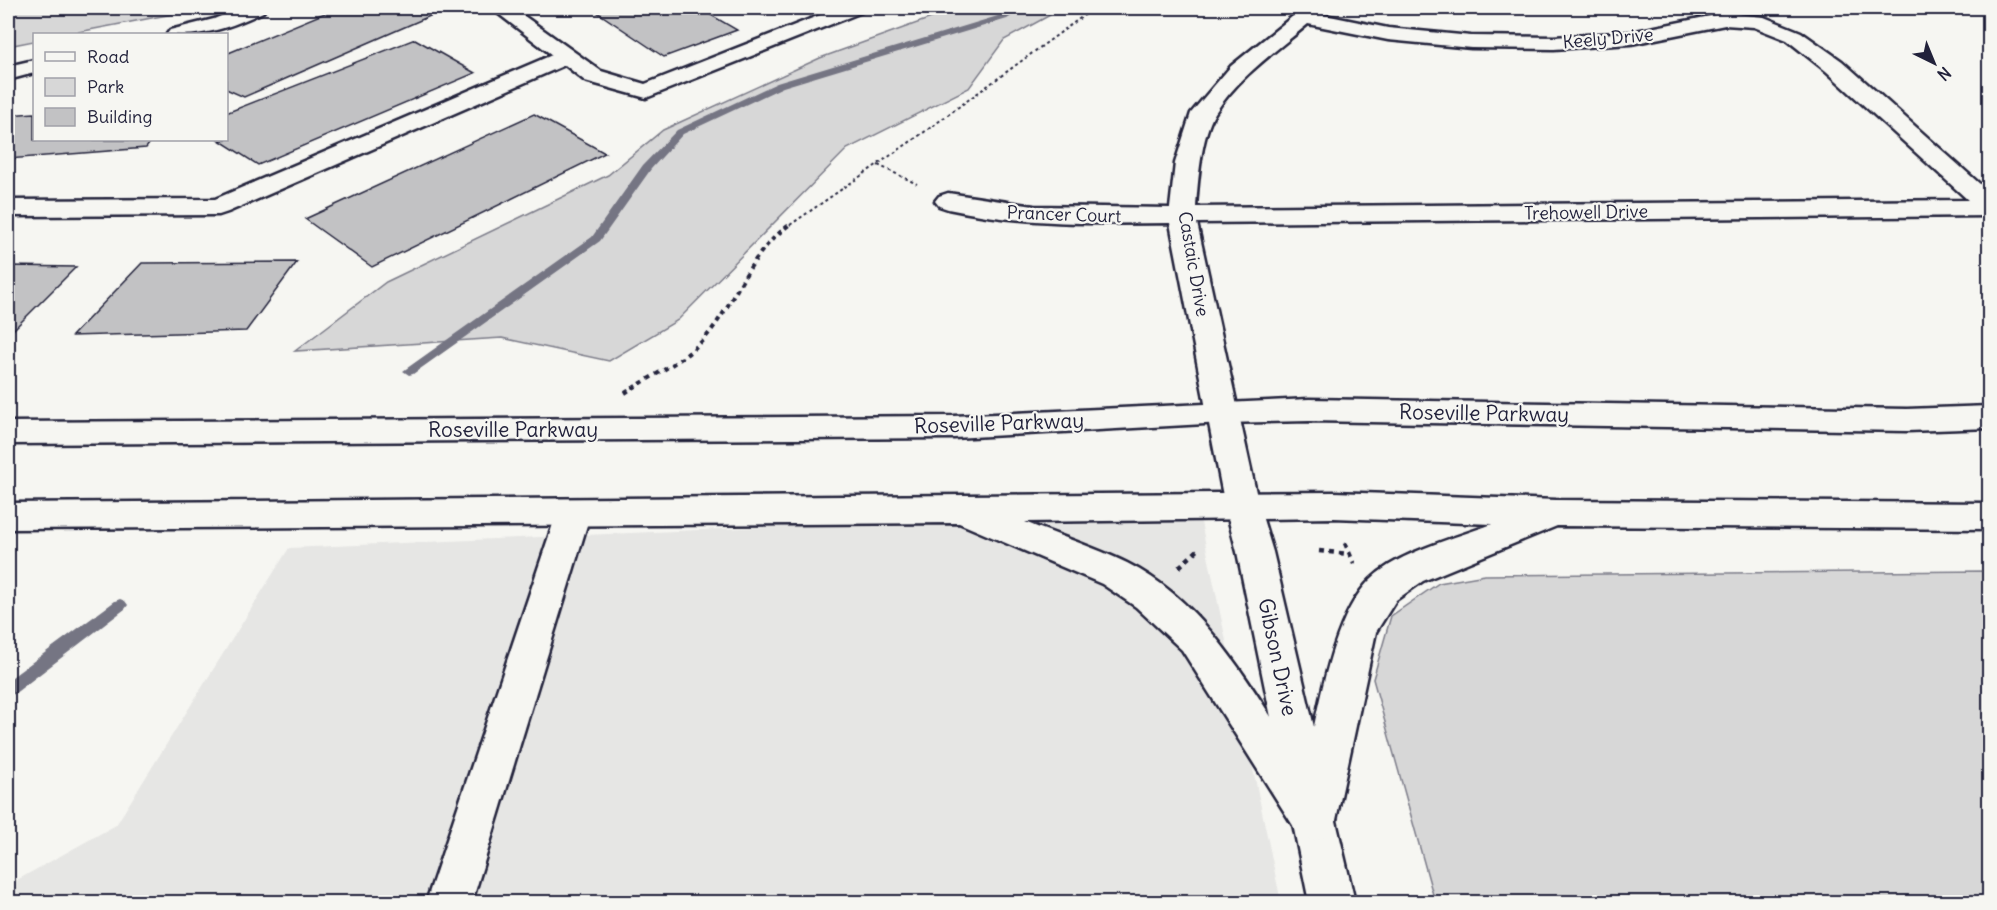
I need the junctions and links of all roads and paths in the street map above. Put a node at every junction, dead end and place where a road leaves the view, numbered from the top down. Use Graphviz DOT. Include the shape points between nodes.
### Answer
graph roads {
  1 [pos="256,8"];
  2 [pos="501,8"];
  3 [pos="855,8"];
  4 [pos="1094,8"];
  5 [pos="1310,12"];
  6 [pos="181,33"];
  7 [pos="567,56"];
  8 [pos="33,67"];
  9 [pos="8,73"];
  10 [pos="877,165"];
  11 [pos="948,201"];
  12 [pos="1989,207"];
  13 [pos="8,208"];
  14 [pos="1182,216"];
  15 [pos="1223,412"];
  16 [pos="1989,417"];
  17 [pos="604,429"];
  18 [pos="8,433"];
  19 [pos="1242,506"];
  20 [pos="960,510"];
  21 [pos="574,512"];
  22 [pos="1556,513"];
  23 [pos="8,516"];
  24 [pos="1989,516"];
  25 [pos="1344,542"];
  26 [pos="1198,549"];
  27 [pos="1318,551"];
  28 [pos="1349,554"];
  29 [pos="1175,570"];
  30 [pos="1357,572"];
  31 [pos="1314,820"];
  32 [pos="449,903"];
  33 [pos="1332,903"];
  1 -- 6 [label="main road" via="221,24"];
  2 -- 7 [label="main road"];
  3 -- 7 [label="main road" via="646,91 593,75"];
  4 -- 10 [label="path"];
  5 -- 12 [label="main road, Keely Drive" via="1388,34 1472,42 1554,43 1631,38 1725,19 1758,21 1794,36 1834,66"];
  5 -- 14 [label="main road, Castaic Drive" via="1239,71 1203,113 1187,163"];
  7 -- 13 [label="main road" via="219,207"];
  8 -- 9 [label="main road"];
  10 -- 11 [label="path"];
  10 -- 17 [label="path" via="777,234 748,266 710,332 688,353 627,391"];
  11 -- 14 [label="main road, Prancer Court" via="1029,216"];
  12 -- 14 [label="main road, Trehowell Drive"];
  14 -- 15 [label="main road, Castaic Drive"];
  15 -- 16 [label="main road, Roseville Parkway" via="1343,410 1907,420"];
  15 -- 17 [label="main road, Roseville Parkway" via="954,427"];
  15 -- 19 [label="main road, Gibson Drive"];
  17 -- 18 [label="main road, Roseville Parkway"];
  19 -- 20 [label="main road"];
  19 -- 22 [label="main road" via="1334,505"];
  19 -- 31 [label="main road, Gibson Drive"];
  20 -- 21 [label="main road"];
  20 -- 31 [label="main road" via="1115,574 1149,596 1196,639"];
  21 -- 23 [label="main road"];
  21 -- 32 [label="main road"];
  22 -- 24 [label="main road"];
  22 -- 31 [label="main road" via="1410,571 1383,590 1358,628"];
  25 -- 28 [label="path"];
  26 -- 29 [label="path"];
  27 -- 28 [label="path"];
  28 -- 30 [label="path"];
  31 -- 33 [label="main road, Gibson Drive"];
}
